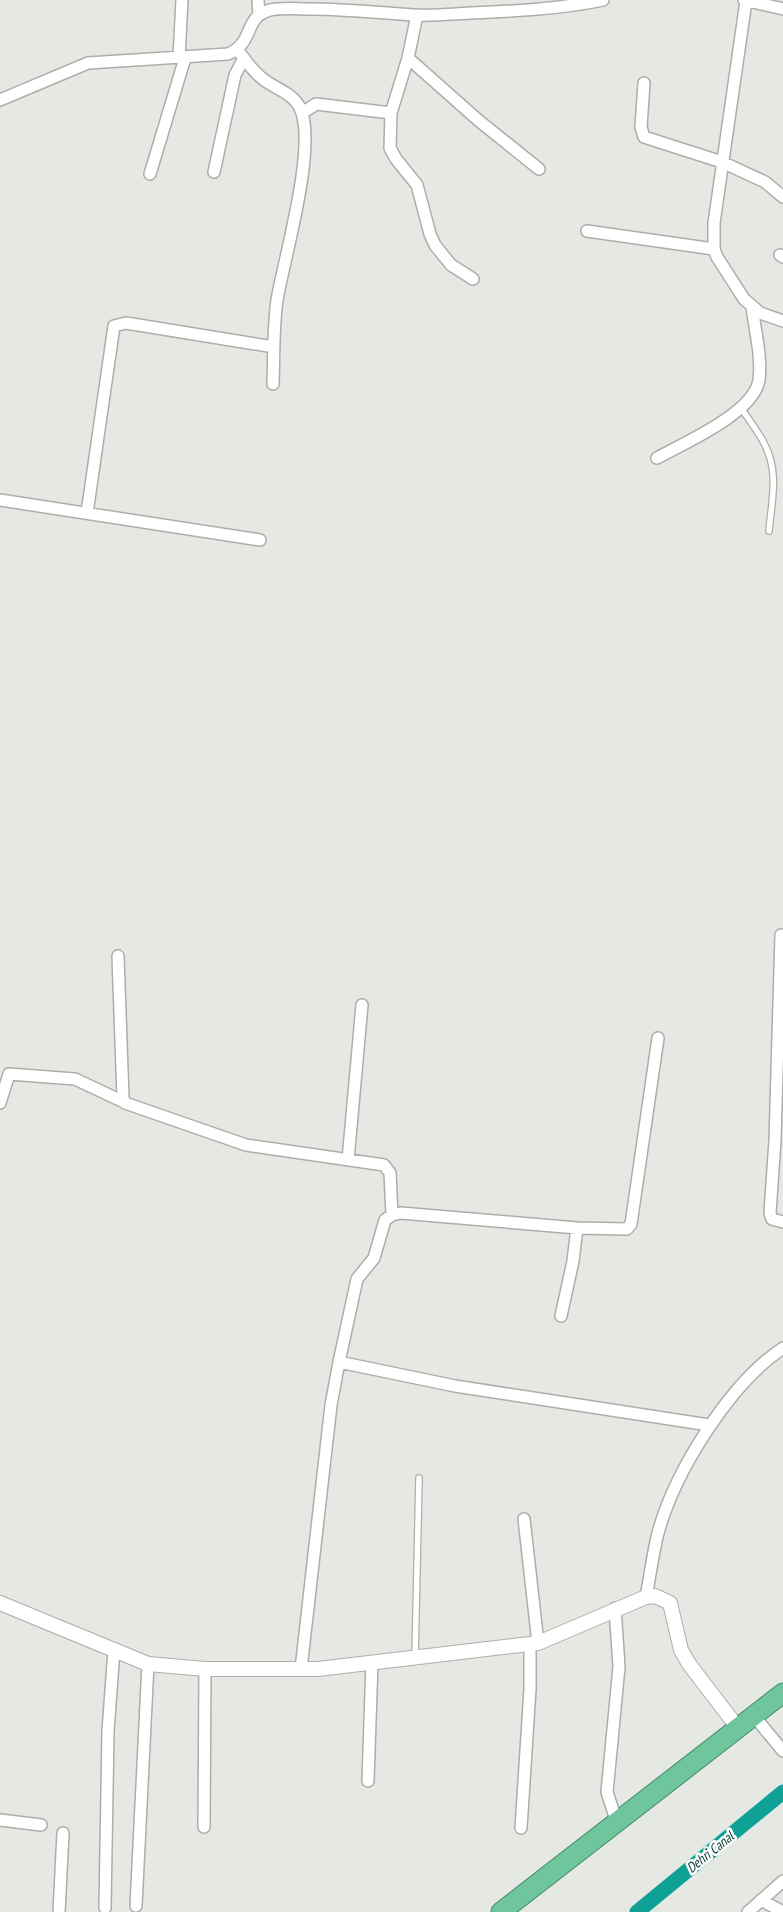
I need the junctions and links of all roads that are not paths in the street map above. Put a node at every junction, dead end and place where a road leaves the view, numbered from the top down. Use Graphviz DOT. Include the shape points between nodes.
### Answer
graph roads {
  1 [pos="182,0"];
  2 [pos="258,0"];
  3 [pos="482,0"];
  4 [pos="745,0"];
  5 [pos="597,1"];
  6 [pos="337,5"];
  7 [pos="783,9"];
  8 [pos="483,12"];
  9 [pos="258,15"];
  10 [pos="417,15"];
  11 [pos="241,54"];
  12 [pos="182,58"];
  13 [pos="408,58"];
  14 [pos="644,83"];
  15 [pos="0,100"];
  16 [pos="302,113"];
  17 [pos="391,113"];
  18 [pos="722,162"];
  19 [pos="539,169"];
  20 [pos="214,172"];
  21 [pos="150,174"];
  22 [pos="783,197"];
  23 [pos="588,231"];
  24 [pos="714,249"];
  25 [pos="473,279"];
  26 [pos="752,307"];
  27 [pos="783,320"];
  28 [pos="274,347"];
  29 [pos="273,384"];
  30 [pos="741,408"];
  31 [pos="657,458"];
  32 [pos="0,500"];
  33 [pos="87,513"];
  34 [pos="769,531"];
  35 [pos="260,540"];
  36 [pos="781,935"];
  37 [pos="118,956"];
  38 [pos="362,1005"];
  39 [pos="658,1038"];
  40 [pos="124,1102"];
  41 [pos="0,1104"];
  42 [pos="348,1160"];
  43 [pos="392,1214"];
  44 [pos="783,1222"];
  45 [pos="577,1228"];
  46 [pos="561,1316"];
  47 [pos="783,1348"];
  48 [pos="339,1362"];
  49 [pos="709,1425"];
  50 [pos="419,1478"];
  51 [pos="524,1519"];
  52 [pos="646,1597"];
  53 [pos="0,1603"];
  54 [pos="615,1608"];
  55 [pos="534,1644"];
  56 [pos="114,1650"];
  57 [pos="415,1658"];
  58 [pos="372,1662"];
  59 [pos="148,1664"];
  60 [pos="205,1669"];
  61 [pos="301,1669"];
  62 [pos="783,1693"];
  63 [pos="754,1716"];
  64 [pos="738,1728"];
  65 [pos="782,1749"];
  66 [pos="368,1781"];
  67 [pos="0,1820"];
  68 [pos="617,1824"];
  69 [pos="41,1825"];
  70 [pos="204,1826"];
  71 [pos="520,1828"];
  72 [pos="63,1833"];
  73 [pos="783,1882"];
  74 [pos="136,1906"];
  75 [pos="755,1907"];
  76 [pos="105,1908"];
  77 [pos="58,1912"];
  78 [pos="501,1912"];
  79 [pos="783,1912"];
  1 -- 12 [label="street"];
  2 -- 9 [label="street"];
  3 -- 8 [label="street"];
  4 -- 7 [label="street"];
  4 -- 18 [label="street"];
  5 -- 8 [label="street" via="549,10"];
  6 -- 9 [label="street" via="282,8"];
  6 -- 10 [label="street"];
  8 -- 10 [label="street"];
  9 -- 11 [label="street"];
  10 -- 13 [label="street"];
  11 -- 12 [label="street"];
  11 -- 16 [label="street" via="256,74 293,98"];
  11 -- 20 [label="street"];
  12 -- 15 [label="street" via="88,63"];
  12 -- 21 [label="street"];
  13 -- 17 [label="street"];
  13 -- 19 [label="street"];
  14 -- 18 [label="street" via="641,127 644,137"];
  16 -- 17 [label="street" via="316,104"];
  16 -- 28 [label="street" via="303,168 278,300"];
  17 -- 25 [label="street" via="390,148 417,185 430,234 452,265"];
  18 -- 22 [label="street" via="766,182"];
  18 -- 24 [label="street"];
  23 -- 24 [label="street"];
  24 -- 26 [label="street" via="722,268"];
  26 -- 27 [label="street"];
  26 -- 30 [label="street" via="759,380 753,395"];
  28 -- 29 [label="street"];
  28 -- 33 [label="street" via="126,323 114,326"];
  30 -- 31 [label="street"];
  30 -- 34 [label="lane" via="765,444 770,458 773,488"];
  32 -- 33 [label="street"];
  33 -- 35 [label="street"];
  36 -- 44 [label="street" via="770,1213 772,1219"];
  37 -- 40 [label="street"];
  38 -- 42 [label="street"];
  39 -- 45 [label="street" via="630,1227 620,1230"];
  40 -- 41 [label="street" via="75,1079 9,1074"];
  40 -- 42 [label="street" via="246,1145"];
  42 -- 43 [label="street" via="387,1167 391,1178"];
  43 -- 45 [label="street"];
  43 -- 48 [label="street" via="383,1224 372,1264 357,1279"];
  45 -- 46 [label="street"];
  47 -- 49 [label="street" via="752,1375"];
  48 -- 49 [label="street" via="455,1386"];
  48 -- 61 [label="street" via="331,1405"];
  49 -- 52 [label="street" via="669,1503 658,1532"];
  50 -- 57 [label="lane"];
  51 -- 55 [label="street"];
  52 -- 54 [label="street"];
  52 -- 64 [label="street" via="656,1596 670,1604 681,1650"];
  53 -- 56 [label="street"];
  54 -- 55 [label="street"];
  54 -- 68 [label="street" via="619,1667 607,1792"];
  55 -- 57 [label="street"];
  55 -- 71 [label="street"];
  56 -- 59 [label="street"];
  56 -- 76 [label="street" via="108,1731"];
  57 -- 58 [label="street"];
  58 -- 61 [label="street"];
  58 -- 66 [label="street"];
  59 -- 60 [label="street"];
  59 -- 74 [label="street"];
  60 -- 61 [label="street"];
  60 -- 70 [label="street"];
  62 -- 63 [label="highway"];
  63 -- 64 [label="highway"];
  63 -- 65 [label="street"];
  64 -- 68 [label="highway"];
  67 -- 69 [label="street"];
  68 -- 78 [label="highway"];
  72 -- 77 [label="street"];
  73 -- 75 [label="street"];
  75 -- 79 [label="street"];
}
